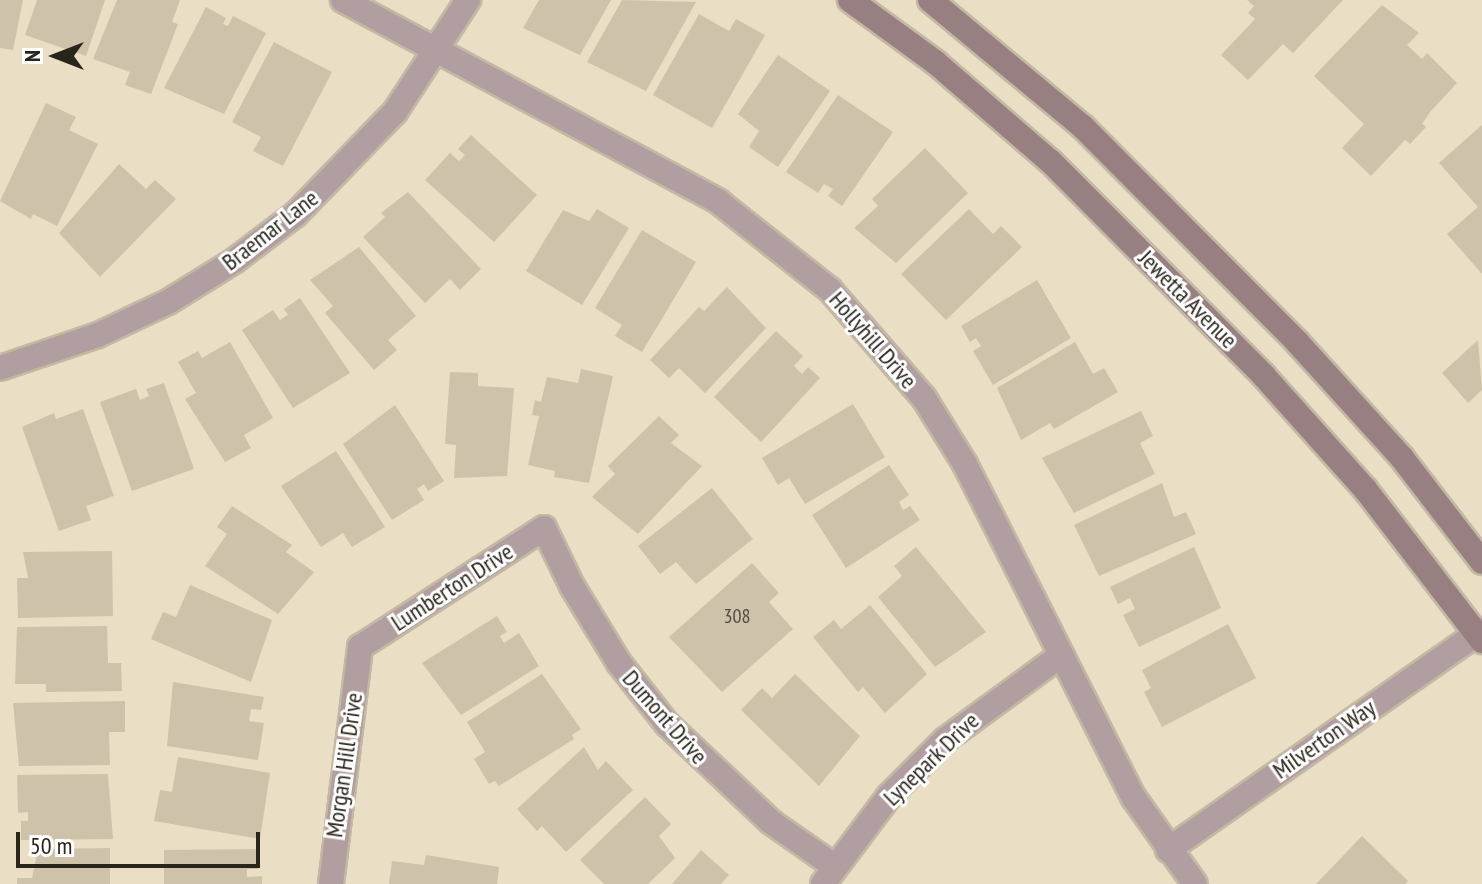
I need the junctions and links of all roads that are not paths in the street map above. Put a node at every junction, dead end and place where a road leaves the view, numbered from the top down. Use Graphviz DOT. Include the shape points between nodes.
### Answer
graph roads {
  1 [pos="343,0"];
  2 [pos="468,0"];
  3 [pos="850,0"];
  4 [pos="930,0"];
  5 [pos="439,50"];
  6 [pos="0,368"];
  7 [pos="544,528"];
  8 [pos="1482,562"];
  9 [pos="1480,635"];
  10 [pos="360,647"];
  11 [pos="1061,655"];
  12 [pos="1168,850"];
  13 [pos="828,875"];
  14 [pos="331,884"];
  15 [pos="1195,884"];
  1 -- 5 [label="street, Hollyhill Drive"];
  2 -- 5 [label="street, Braemar Lane"];
  3 -- 9 [label="street, Jewetta Avenue" via="935,62 1051,162 1263,375 1365,489"];
  4 -- 8 [label="street, Jewetta Avenue" via="1083,127 1297,342 1402,458"];
  5 -- 6 [label="street, Braemar Lane" via="395,112 343,170 234,261 168,302 98,335"];
  5 -- 11 [label="street, Hollyhill Drive" via="719,202 830,290 924,398 965,464"];
  7 -- 10 [label="street, Lumberton Drive"];
  7 -- 13 [label="street, Dumont Drive" via="619,663 667,724"];
  9 -- 12 [label="street, Milverton Way"];
  10 -- 14 [label="street, Morgan Hill Drive"];
  11 -- 12 [label="street, Hollyhill Drive" via="1134,798"];
  11 -- 13 [label="street, Lynepark Drive" via="945,740 889,796"];
  12 -- 15 [label="street, Hollyhill Drive"];
}
